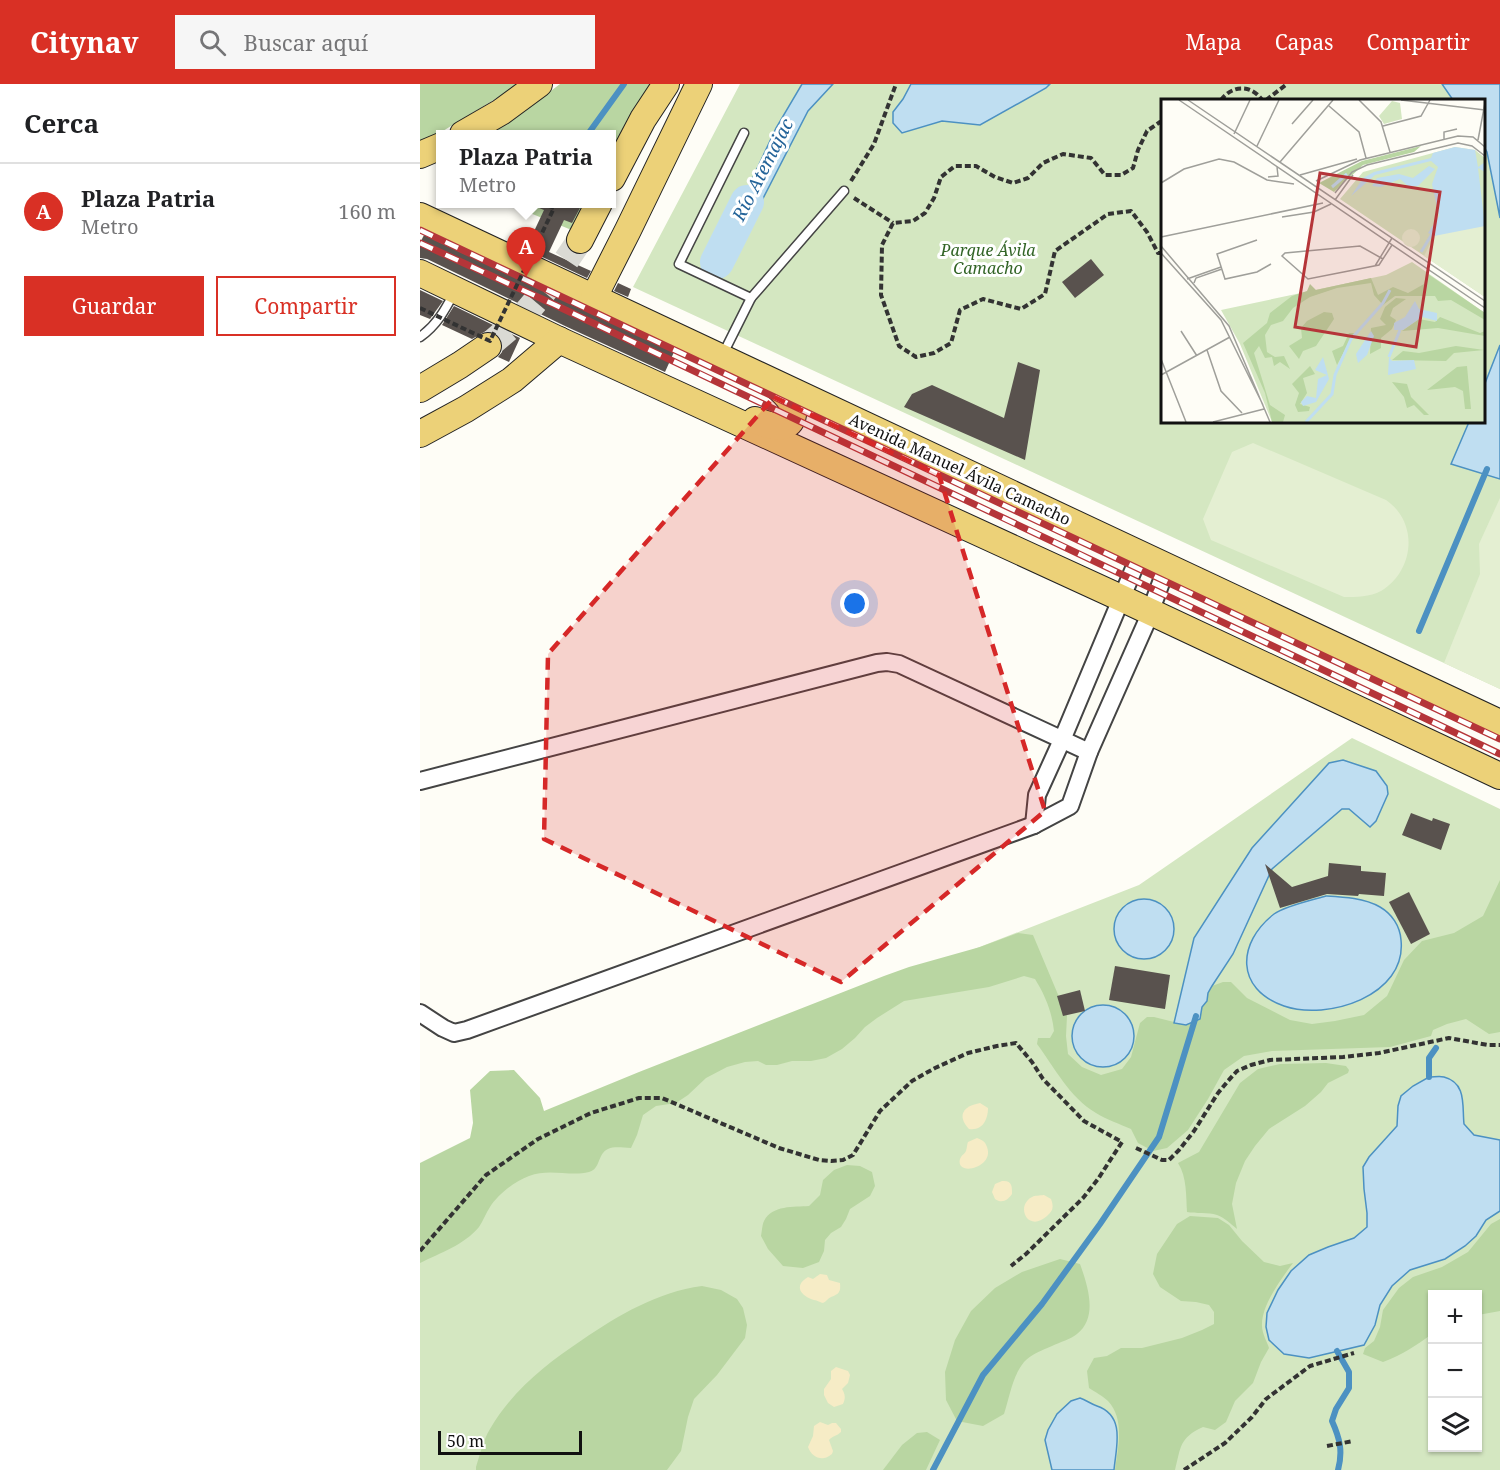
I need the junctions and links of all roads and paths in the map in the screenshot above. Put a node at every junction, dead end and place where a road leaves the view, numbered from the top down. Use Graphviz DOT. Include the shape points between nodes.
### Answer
graph roads {
  1 [pos="539,84"];
  2 [pos="666,84"];
  3 [pos="699,84"];
  4 [pos="896,84"];
  5 [pos="1287,84"];
  6 [pos="1222,99"];
  7 [pos="1263,99"];
  8 [pos="1265,99"];
  9 [pos="1161,122"];
  10 [pos="471,130"];
  11 [pos="744,133"];
  12 [pos="436,148"];
  13 [pos="420,155"];
  14 [pos="616,170"];
  15 [pos="844,191"];
  16 [pos="554,208"];
  17 [pos="597,208"];
  18 [pos="420,216"];
  19 [pos="894,223"];
  20 [pos="580,240"];
  21 [pos="1161,253"];
  22 [pos="420,273"];
  23 [pos="455,289"];
  24 [pos="594,297"];
  25 [pos="751,298"];
  26 [pos="420,308"];
  27 [pos="420,336"];
  28 [pos="559,340"];
  29 [pos="488,346"];
  30 [pos="721,357"];
  31 [pos="767,378"];
  32 [pos="420,389"];
  33 [pos="681,395"];
  34 [pos="420,435"];
  35 [pos="1140,554"];
  36 [pos="1167,567"];
  37 [pos="1121,598"];
  38 [pos="1151,612"];
  39 [pos="1500,723"];
  40 [pos="1062,740"];
  41 [pos="1089,752"];
  42 [pos="1500,776"];
  43 [pos="420,781"];
  44 [pos="1034,825"];
  45 [pos="420,1013"];
  46 [pos="1500,1045"];
  47 [pos="1136,1148"];
  48 [pos="420,1251"];
  49 [pos="1011,1266"];
  50 [pos="1354,1353"];
  51 [pos="1353,1441"];
  52 [pos="1327,1446"];
  53 [pos="1184,1470"];
  1 -- 10 [label="main road"];
  2 -- 14 [label="main road"];
  3 -- 24 [label="main road"];
  4 -- 15 [label="path" via="874,144"];
  5 -- 8 [label="path"];
  6 -- 7 [label="path" via="1238,88"];
  9 -- 19 [label="path" via="1147,131 1133,168 1121,176 1105,176 1091,158 1063,154 1043,163 1028,178 1013,183 976,166 956,166 941,177 925,213 913,221"];
  11 -- 25 [label="lane" via="679,264"];
  12 -- 13 [label="main road"];
  15 -- 19 [label="path"];
  15 -- 25 [label="lane"];
  16 -- 26 [label="path, bridge" via="490,341"];
  17 -- 20 [label="main road"];
  18 -- 24 [label="main road, Avenida Manuel Ávila Camacho"];
  19 -- 21 [label="path" via="882,245 881,295 899,346 916,357 951,343 960,310 983,299 1022,309 1045,294 1055,250 1108,214 1131,211"];
  22 -- 23 [label="main road"];
  23 -- 27 [label="lane" via="443,314"];
  23 -- 28 [label="main road"];
  24 -- 30 [label="main road, Avenida Manuel Ávila Camacho"];
  25 -- 30 [label="lane"];
  28 -- 33 [label="main road"];
  28 -- 34 [label="main road" via="512,380"];
  29 -- 32 [label="main road"];
  30 -- 31 [label="main road, Avenida Manuel Ávila Camacho"];
  31 -- 33 [label="main road" via="790,401 792,418 786,426 772,426"];
  31 -- 35 [label="main road, Avenida Manuel Ávila Camacho"];
  33 -- 37 [label="main road"];
  35 -- 36 [label="main road, Avenida Manuel Ávila Camacho"];
  35 -- 37 [label="street"];
  36 -- 38 [label="street"];
  36 -- 39 [label="main road, Avenida Manuel Ávila Camacho"];
  37 -- 38 [label="main road"];
  37 -- 40 [label="street"];
  38 -- 41 [label="street"];
  38 -- 42 [label="main road"];
  40 -- 41 [label="street"];
  40 -- 43 [label="street" via="899,664 887,662"];
  40 -- 44 [label="street" via="1037,795"];
  41 -- 44 [label="street" via="1070,806"];
  44 -- 45 [label="street" via="467,1030 454,1033"];
  46 -- 47 [label="path" via="1449,1038 1379,1053 1270,1060 1251,1065 1228,1081 1169,1160"];
  48 -- 49 [label="path" via="486,1175 538,1139 591,1113 639,1098 662,1098 780,1148 819,1160 843,1160 853,1155 880,1111 912,1081 968,1053 1016,1043 1043,1079 1084,1121 1122,1142 1083,1198"];
  50 -- 53 [label="path" via="1310,1366 1291,1379 1266,1399 1225,1443"];
  51 -- 52 [label="path"];
}
